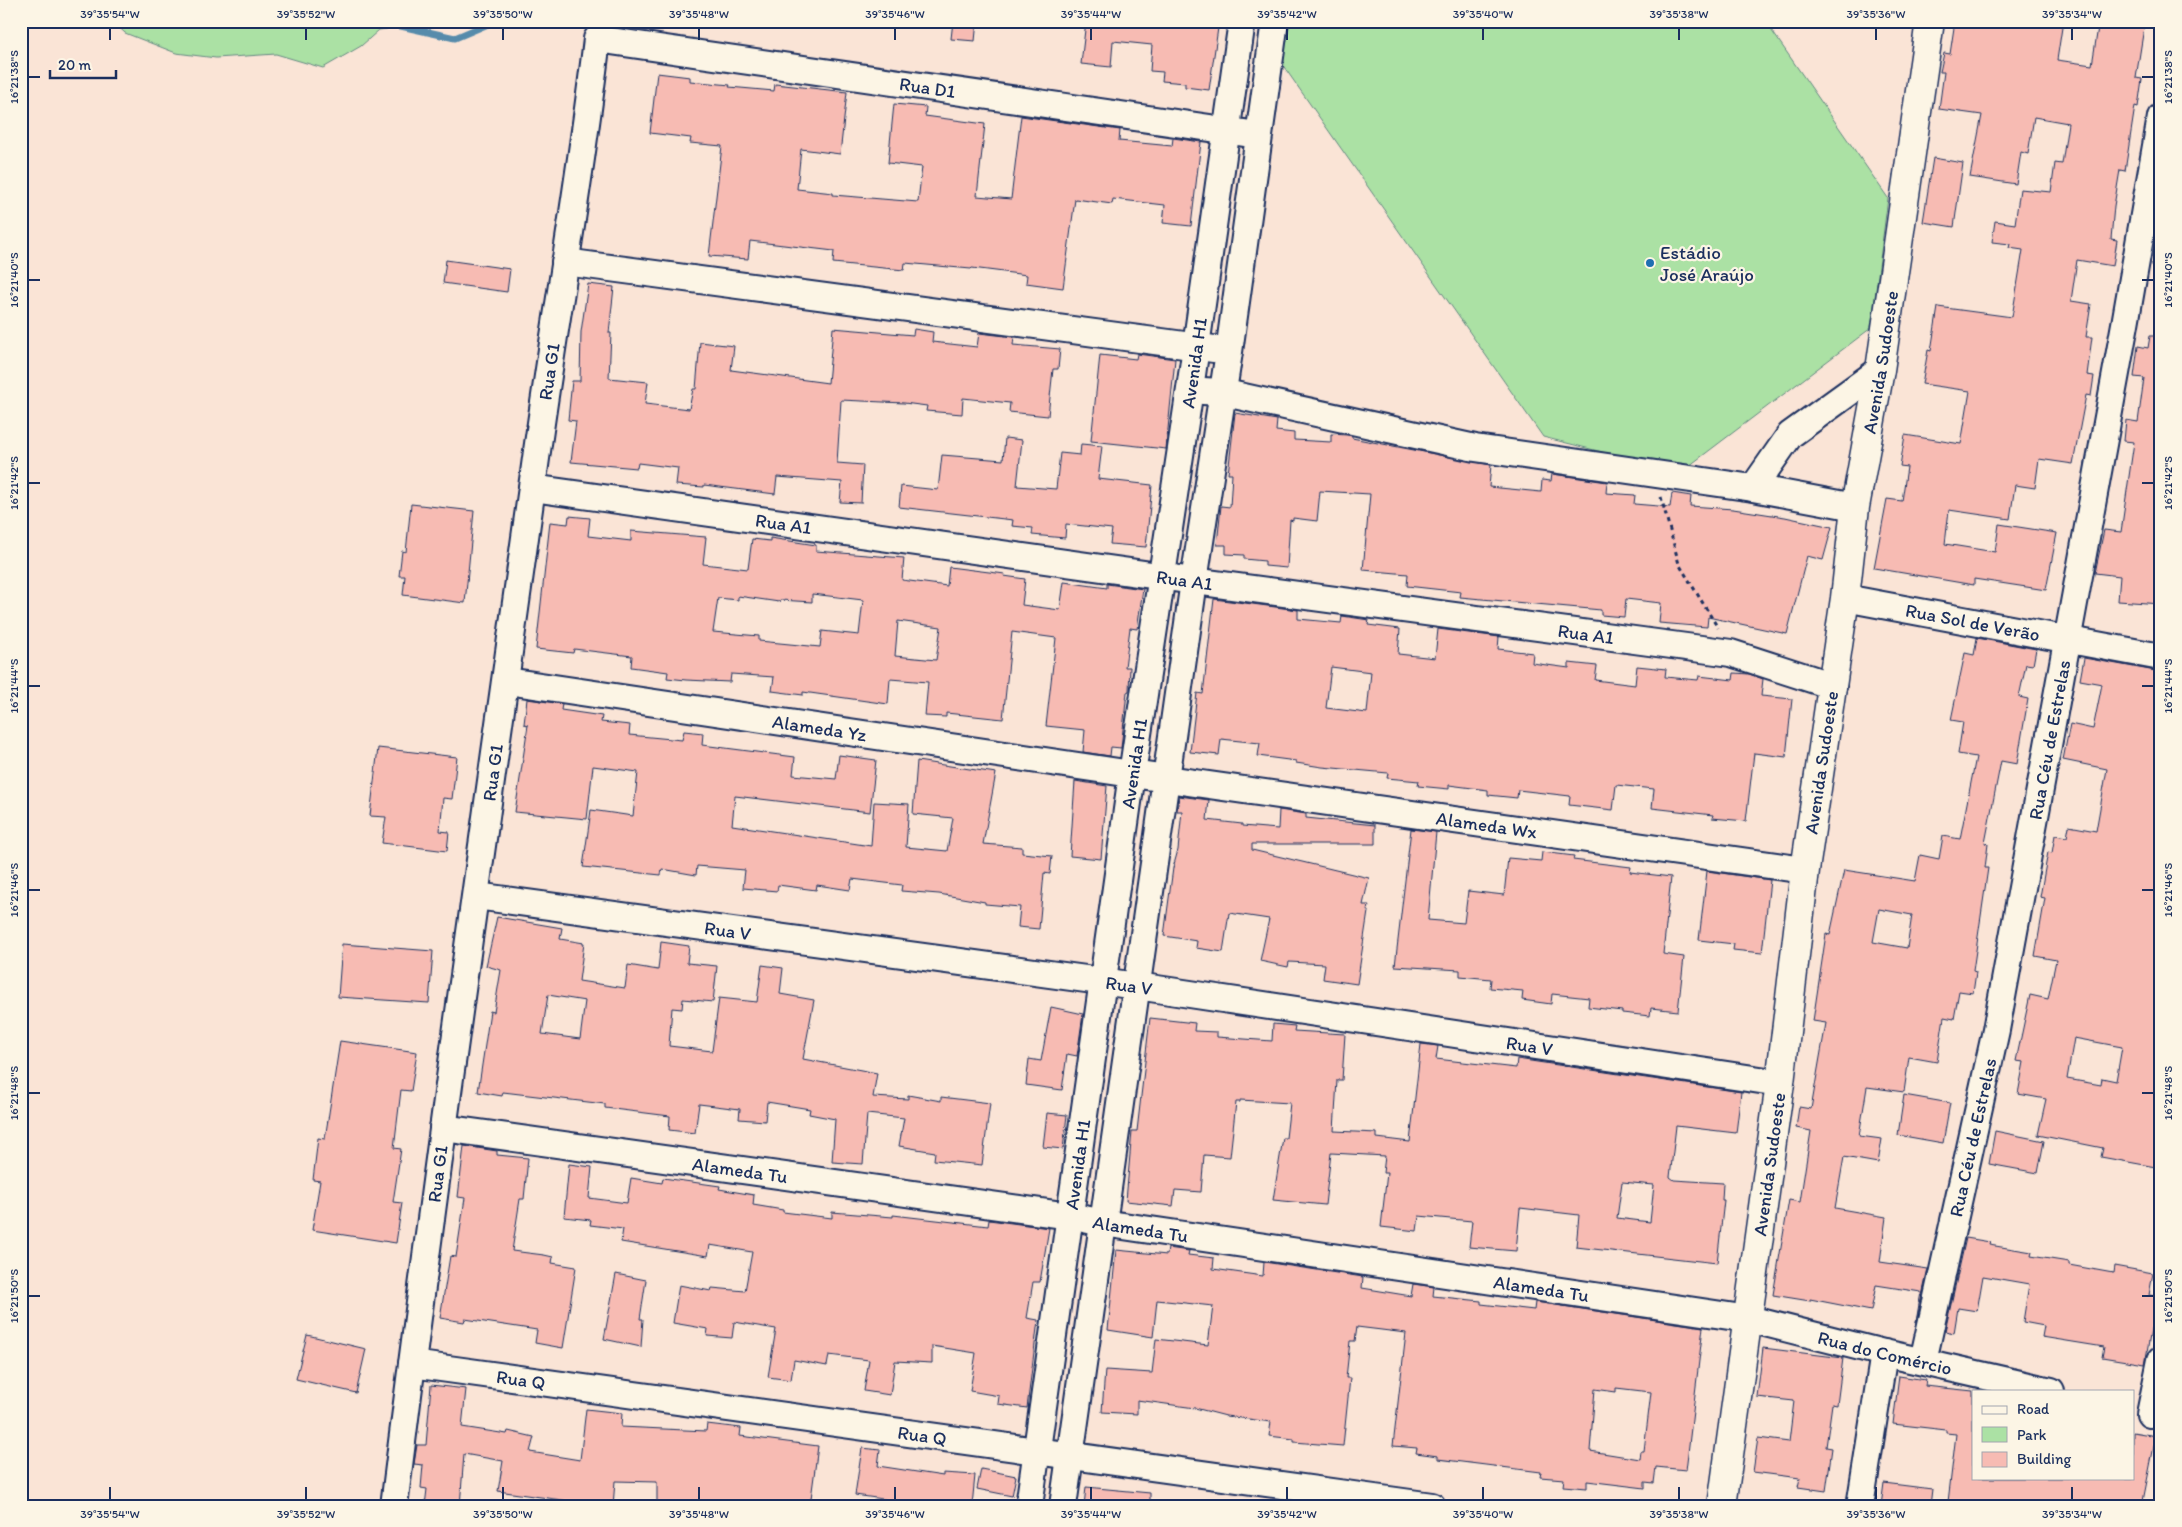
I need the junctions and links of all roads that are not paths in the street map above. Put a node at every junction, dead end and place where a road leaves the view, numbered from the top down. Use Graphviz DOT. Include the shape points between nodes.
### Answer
graph roads {
  1 [pos="1242,21"];
  2 [pos="1275,21"];
  3 [pos="1930,21"];
  4 [pos="597,39"];
  5 [pos="2161,117"];
  6 [pos="1227,130"];
  7 [pos="1258,135"];
  8 [pos="565,262"];
  9 [pos="1196,346"];
  10 [pos="1229,352"];
  11 [pos="1880,370"];
  12 [pos="1190,389"];
  13 [pos="1222,392"];
  14 [pos="532,488"];
  15 [pos="1753,488"];
  16 [pos="1855,507"];
  17 [pos="1161,576"];
  18 [pos="1194,581"];
  19 [pos="1845,598"];
  20 [pos="2067,640"];
  21 [pos="2161,657"];
  22 [pos="507,681"];
  23 [pos="1833,686"];
  24 [pos="1132,774"];
  25 [pos="1168,779"];
  26 [pos="1806,870"];
  27 [pos="476,896"];
  28 [pos="1102,982"];
  29 [pos="1137,986"];
  30 [pos="1780,1083"];
  31 [pos="443,1128"];
  32 [pos="1070,1216"];
  33 [pos="1103,1223"];
  34 [pos="1749,1319"];
  35 [pos="1884,1353"];
  36 [pos="2161,1360"];
  37 [pos="1923,1361"];
  38 [pos="412,1364"];
  39 [pos="2047,1390"];
  40 [pos="2148,1413"];
  41 [pos="1036,1452"];
  42 [pos="1071,1456"];
  43 [pos="394,1506"];
  44 [pos="1029,1506"];
  45 [pos="1063,1506"];
  46 [pos="1432,1506"];
  47 [pos="1722,1506"];
  48 [pos="1860,1506"];
  1 -- 6 [label="street, Avenida H1"];
  2 -- 7 [label="street, Avenida H1"];
  3 -- 11 [label="street, Avenida Sudoeste"];
  4 -- 6 [label="street, Rua D1"];
  4 -- 8 [label="street, Rua G1" via="580,176"];
  5 -- 20 [label="street, Rua Céu de Estrelas"];
  6 -- 7 [label="street, Rua D1"];
  6 -- 9 [label="street, Avenida H1"];
  7 -- 10 [label="street, Avenida H1"];
  8 -- 9 [label="street"];
  8 -- 14 [label="street, Rua G1"];
  9 -- 10 [label="street"];
  9 -- 12 [label="street, Avenida H1"];
  10 -- 13 [label="street, Avenida H1"];
  11 -- 15 [label="street" via="1790,435"];
  11 -- 16 [label="street, Avenida Sudoeste"];
  12 -- 13 [label="street"];
  12 -- 17 [label="street, Avenida H1"];
  13 -- 15 [label="street" via="1475,448"];
  13 -- 18 [label="street, Avenida H1"];
  14 -- 17 [label="street, Rua A1"];
  14 -- 22 [label="street, Rua G1"];
  15 -- 16 [label="street"];
  16 -- 19 [label="street, Avenida Sudoeste"];
  17 -- 18 [label="street, Rua A1"];
  17 -- 24 [label="street, Avenida H1"];
  18 -- 23 [label="street, Rua A1" via="1731,653"];
  18 -- 25 [label="street, Avenida H1"];
  19 -- 20 [label="street, Rua Sol de Verão"];
  19 -- 23 [label="street, Avenida Sudoeste"];
  20 -- 21 [label="street, Rua Sol de Verão"];
  20 -- 37 [label="street, Rua Céu de Estrelas" via="1996,1030"];
  22 -- 24 [label="street, Alameda Yz"];
  22 -- 27 [label="street, Rua G1"];
  23 -- 26 [label="street, Avenida Sudoeste"];
  24 -- 25 [label="street, Alameda Yz"];
  24 -- 28 [label="street, Avenida H1"];
  25 -- 26 [label="street, Alameda Wx"];
  25 -- 29 [label="street, Avenida H1"];
  26 -- 30 [label="street, Avenida Sudoeste"];
  27 -- 28 [label="street, Rua V"];
  27 -- 31 [label="street, Rua G1"];
  28 -- 29 [label="street, Rua V"];
  28 -- 32 [label="street, Avenida H1"];
  29 -- 30 [label="street, Rua V"];
  29 -- 33 [label="street, Avenida H1"];
  30 -- 34 [label="street, Avenida Sudoeste"];
  31 -- 32 [label="street, Alameda Tu"];
  31 -- 38 [label="street, Rua G1"];
  32 -- 33 [label="street, Alameda Tu"];
  32 -- 41 [label="street, Avenida H1"];
  33 -- 34 [label="street, Alameda Tu"];
  33 -- 42 [label="street, Avenida H1"];
  34 -- 35 [label="street, Rua do Comércio"];
  34 -- 47 [label="street, Avenida Sudoeste"];
  35 -- 37 [label="street, Rua do Comércio"];
  35 -- 48 [label="street"];
  36 -- 40 [label="street"];
  37 -- 39 [label="street, Rua do Comércio"];
  38 -- 41 [label="street, Rua Q"];
  38 -- 43 [label="street, Rua G1"];
  41 -- 42 [label="street, Rua Q"];
  41 -- 44 [label="street, Avenida H1"];
  42 -- 45 [label="street, Avenida H1"];
  42 -- 46 [label="street, Rua Q"];
}
